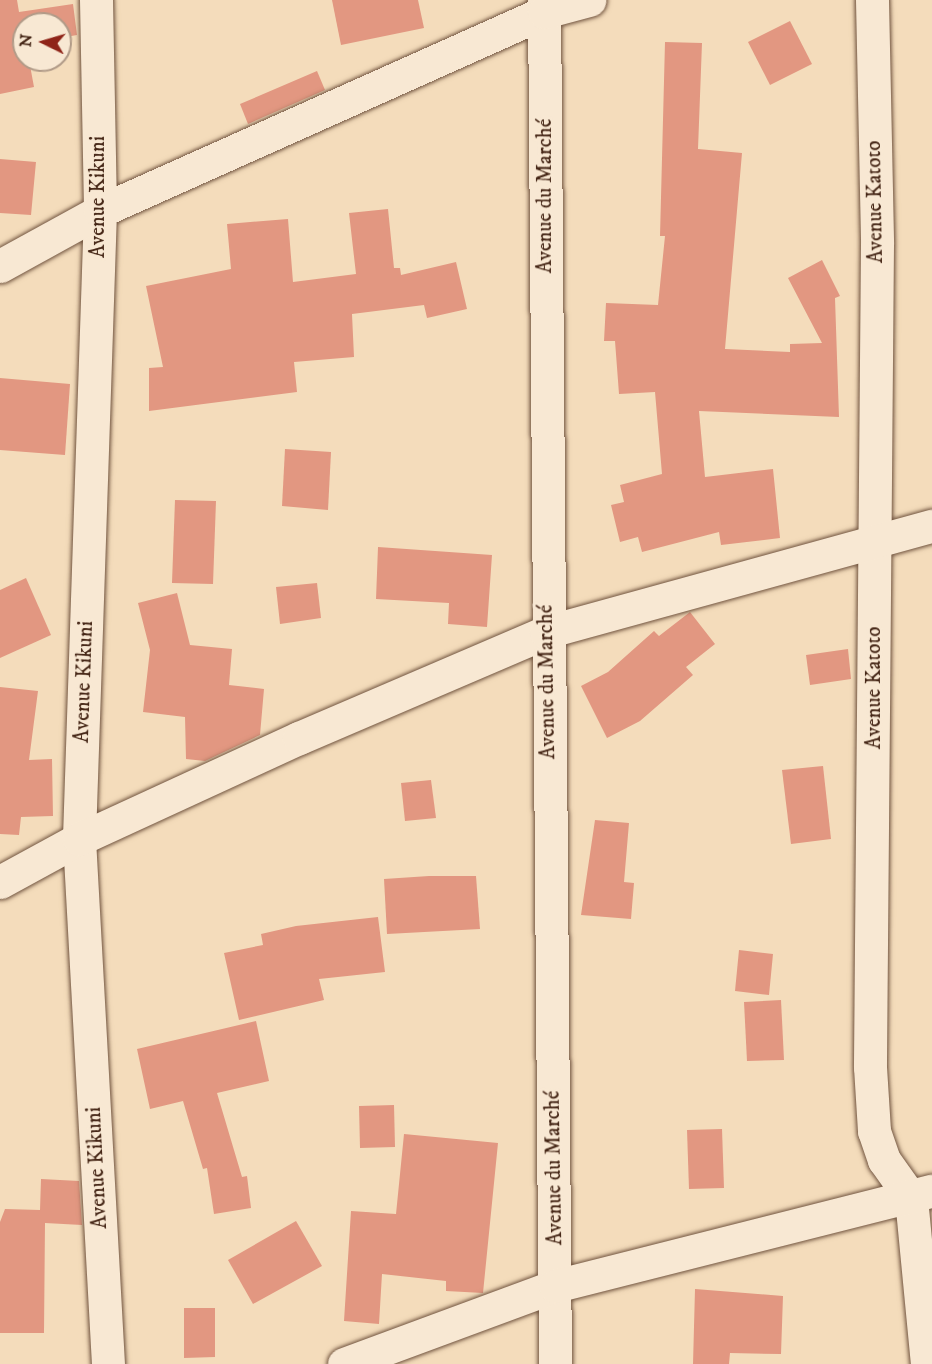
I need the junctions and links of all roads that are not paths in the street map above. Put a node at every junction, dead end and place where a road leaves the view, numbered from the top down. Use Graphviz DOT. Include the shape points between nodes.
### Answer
graph roads {
  1 [pos="96,0"];
  2 [pos="589,0"];
  3 [pos="872,0"];
  4 [pos="544,6"];
  5 [pos="100,211"];
  6 [pos="0,266"];
  7 [pos="932,526"];
  8 [pos="874,543"];
  9 [pos="546,632"];
  10 [pos="79,839"];
  11 [pos="0,882"];
  12 [pos="922,1194"];
  13 [pos="555,1286"];
  14 [pos="108,1364"];
  15 [pos="344,1364"];
  16 [pos="555,1364"];
  17 [pos="927,1364"];
  1 -- 5 [label="street, Avenue Kikuni"];
  2 -- 4 [label="street"];
  3 -- 8 [label="street, Avenue Katoto"];
  4 -- 5 [label="street"];
  4 -- 9 [label="street, Avenue du Marché"];
  5 -- 6 [label="street"];
  5 -- 10 [label="street, Avenue Kikuni"];
  7 -- 8 [label="street"];
  8 -- 9 [label="street"];
  8 -- 12 [label="street, Avenue Katoto" via="870,1067 874,1131 884,1160"];
  9 -- 10 [label="street"];
  9 -- 13 [label="street, Avenue du Marché"];
  10 -- 11 [label="street"];
  10 -- 14 [label="street, Avenue Kikuni"];
  12 -- 13 [label="street"];
  12 -- 17 [label="street, Avenue Katoto"];
  13 -- 15 [label="street"];
  13 -- 16 [label="street, Avenue du Marché"];
}
